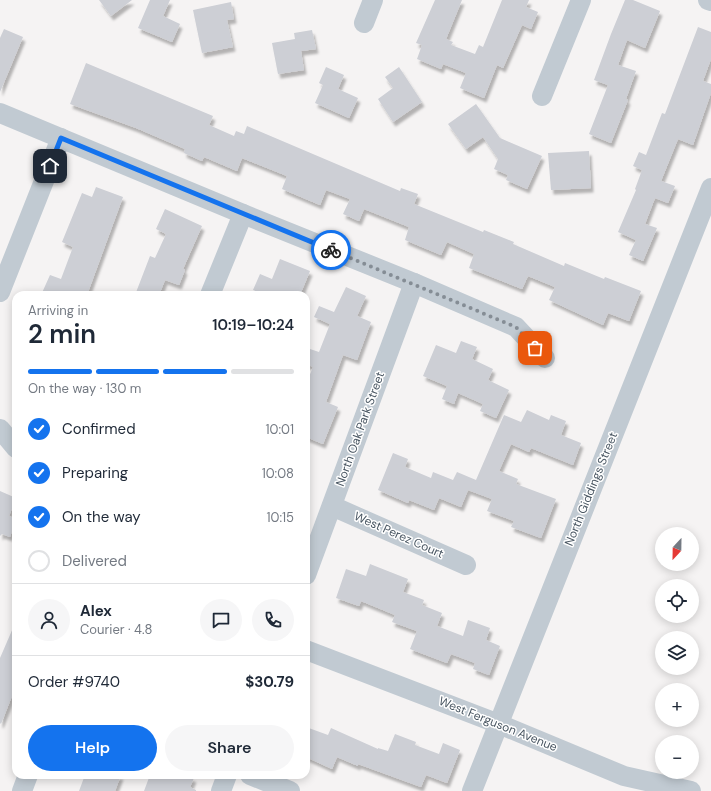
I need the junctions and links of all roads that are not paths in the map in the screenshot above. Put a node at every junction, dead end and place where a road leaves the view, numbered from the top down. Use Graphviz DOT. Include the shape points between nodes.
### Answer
graph roads {
  1 [pos="373,0"];
  2 [pos="581,0"];
  3 [pos="708,0"];
  4 [pos="711,1"];
  5 [pos="364,23"];
  6 [pos="542,96"];
  7 [pos="0,113"];
  8 [pos="61,138"];
  9 [pos="711,188"];
  10 [pos="243,214"];
  11 [pos="414,283"];
  12 [pos="212,291"];
  13 [pos="0,292"];
  14 [pos="545,358"];
  15 [pos="0,429"];
  16 [pos="12,443"];
  17 [pos="332,506"];
  18 [pos="310,564"];
  19 [pos="466,565"];
  20 [pos="310,652"];
  21 [pos="499,724"];
  22 [pos="26,779"];
  23 [pos="226,779"];
  24 [pos="260,779"];
  25 [pos="621,784"];
  26 [pos="22,791"];
  27 [pos="221,791"];
  28 [pos="290,791"];
  29 [pos="472,791"];
  30 [pos="691,791"];
  1 -- 5 [label="street"];
  2 -- 6 [label="street"];
  3 -- 4 [label="street"];
  7 -- 8 [label="street"];
  8 -- 10 [label="street"];
  8 -- 13 [label="street"];
  9 -- 21 [label="street, North Giddings Street"];
  10 -- 11 [label="street"];
  10 -- 12 [label="street"];
  11 -- 14 [label="street" via="516,327"];
  11 -- 17 [label="street, North Oak Park Street"];
  15 -- 16 [label="street"];
  17 -- 18 [label="street, North Oak Park Street"];
  17 -- 19 [label="street, West Perez Court"];
  20 -- 21 [label="street, West Ferguson Avenue"];
  21 -- 25 [label="street, West Ferguson Avenue"];
  21 -- 29 [label="street, North Giddings Street"];
  22 -- 26 [label="street"];
  23 -- 27 [label="street"];
  24 -- 28 [label="street"];
  25 -- 30 [label="street, West Ferguson Avenue"];
}
